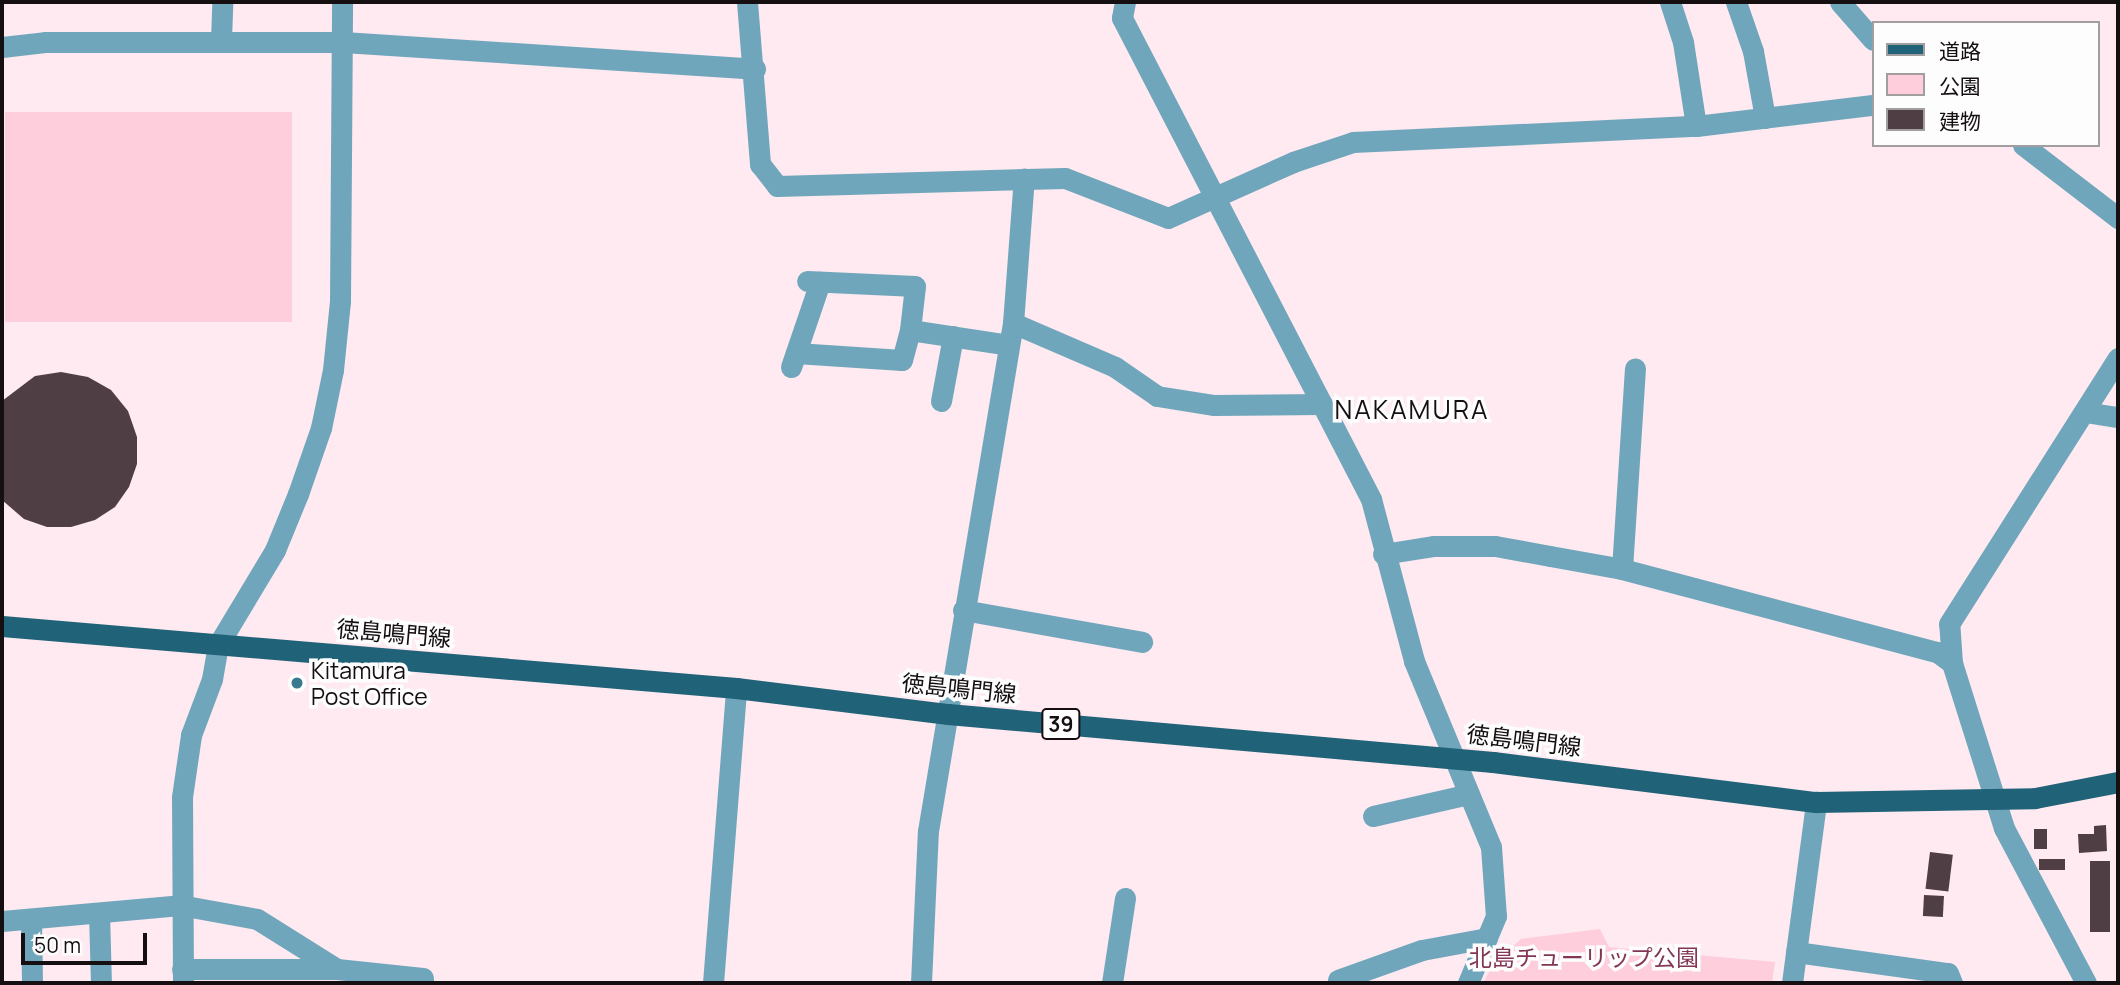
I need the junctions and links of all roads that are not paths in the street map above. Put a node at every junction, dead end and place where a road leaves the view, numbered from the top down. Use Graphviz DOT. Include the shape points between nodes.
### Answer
graph roads {
  1 [pos="222,2"];
  2 [pos="342,2"];
  3 [pos="747,2"];
  4 [pos="1125,2"];
  5 [pos="1670,2"];
  6 [pos="1736,2"];
  7 [pos="1840,2"];
  8 [pos="1871,38"];
  9 [pos="221,40"];
  10 [pos="343,42"];
  11 [pos="2,47"];
  12 [pos="755,69"];
  13 [pos="1871,105"];
  14 [pos="1765,118"];
  15 [pos="1696,126"];
  16 [pos="2026,147"];
  17 [pos="1024,178"];
  18 [pos="1215,197"];
  19 [pos="2118,218"];
  20 [pos="1013,323"];
  21 [pos="910,330"];
  22 [pos="953,336"];
  23 [pos="1009,345"];
  24 [pos="2118,358"];
  25 [pos="1635,368"];
  26 [pos="941,401"];
  27 [pos="1322,404"];
  28 [pos="2085,412"];
  29 [pos="2118,417"];
  30 [pos="1383,554"];
  31 [pos="1622,569"];
  32 [pos="963,610"];
  33 [pos="2,626"];
  34 [pos="1142,642"];
  35 [pos="218,645"];
  36 [pos="1952,663"];
  37 [pos="736,688"];
  38 [pos="948,714"];
  39 [pos="1454,758"];
  40 [pos="2118,782"];
  41 [pos="1469,794"];
  42 [pos="1993,798"];
  43 [pos="1816,802"];
  44 [pos="1373,816"];
  45 [pos="1125,898"];
  46 [pos="180,905"];
  47 [pos="99,913"];
  48 [pos="31,919"];
  49 [pos="2,921"];
  50 [pos="1488,937"];
  51 [pos="1796,952"];
  52 [pos="337,969"];
  53 [pos="182,976"];
  54 [pos="1338,980"];
  55 [pos="32,983"];
  56 [pos="101,983"];
  57 [pos="423,983"];
  58 [pos="713,983"];
  59 [pos="921,983"];
  60 [pos="1112,983"];
  61 [pos="1468,983"];
  62 [pos="1792,983"];
  63 [pos="1952,983"];
  64 [pos="2086,983"];
  1 -- 9 [label="street"];
  2 -- 10 [label="street"];
  3 -- 12 [label="street"];
  4 -- 18 [label="street" via="1122,18"];
  5 -- 15 [label="street" via="1683,42"];
  6 -- 14 [label="street" via="1753,51"];
  7 -- 8 [label="street"];
  9 -- 10 [label="street"];
  9 -- 11 [label="street" via="45,41"];
  10 -- 12 [label="street"];
  10 -- 35 [label="street" via="340,301 333,370 298,494 275,550"];
  12 -- 17 [label="street" via="760,164 777,186"];
  13 -- 14 [label="street"];
  14 -- 15 [label="street"];
  15 -- 18 [label="street" via="1353,142 1293,162"];
  16 -- 19 [label="street"];
  17 -- 18 [label="street" via="1065,178 1168,218"];
  17 -- 20 [label="street"];
  18 -- 27 [label="street"];
  20 -- 23 [label="street"];
  20 -- 27 [label="street" via="1115,368 1157,396 1214,405"];
  21 -- 21 [label="street" via="915,286 813,281 794,360 902,360"];
  21 -- 22 [label="street"];
  22 -- 23 [label="street"];
  22 -- 26 [label="street"];
  23 -- 32 [label="street"];
  24 -- 28 [label="street"];
  25 -- 31 [label="street"];
  27 -- 30 [label="street" via="1371,499"];
  28 -- 29 [label="street"];
  28 -- 36 [label="street" via="1949,624"];
  30 -- 31 [label="street" via="1434,546 1495,546"];
  30 -- 39 [label="street" via="1414,661"];
  31 -- 36 [label="street" via="1937,652"];
  32 -- 34 [label="street"];
  32 -- 38 [label="street"];
  33 -- 35 [label="main road, 徳島鳴門線 / 39"];
  35 -- 37 [label="main road, 徳島鳴門線 / 39"];
  35 -- 46 [label="street" via="186,758"];
  36 -- 42 [label="street"];
  37 -- 38 [label="main road, 徳島鳴門線 / 39"];
  37 -- 58 [label="street"];
  38 -- 39 [label="main road, 徳島鳴門線 / 39"];
  38 -- 59 [label="street" via="928,831"];
  39 -- 41 [label="street"];
  39 -- 43 [label="main road, 徳島鳴門線 / 39"];
  40 -- 42 [label="main road, 徳島鳴門線 / 39" via="2035,798"];
  41 -- 44 [label="street"];
  41 -- 50 [label="street" via="1491,847 1498,898"];
  42 -- 43 [label="main road, 徳島鳴門線 / 39"];
  42 -- 64 [label="street" via="2032,885"];
  43 -- 51 [label="street"];
  45 -- 60 [label="street"];
  46 -- 47 [label="street"];
  46 -- 52 [label="street" via="257,919"];
  46 -- 53 [label="street"];
  47 -- 48 [label="street"];
  47 -- 56 [label="street"];
  48 -- 49 [label="street"];
  48 -- 55 [label="street"];
  50 -- 54 [label="street" via="1422,950"];
  50 -- 61 [label="street"];
  51 -- 62 [label="street"];
  51 -- 63 [label="street" via="1948,973"];
  52 -- 53 [label="street"];
  52 -- 57 [label="street" via="423,978"];
}
